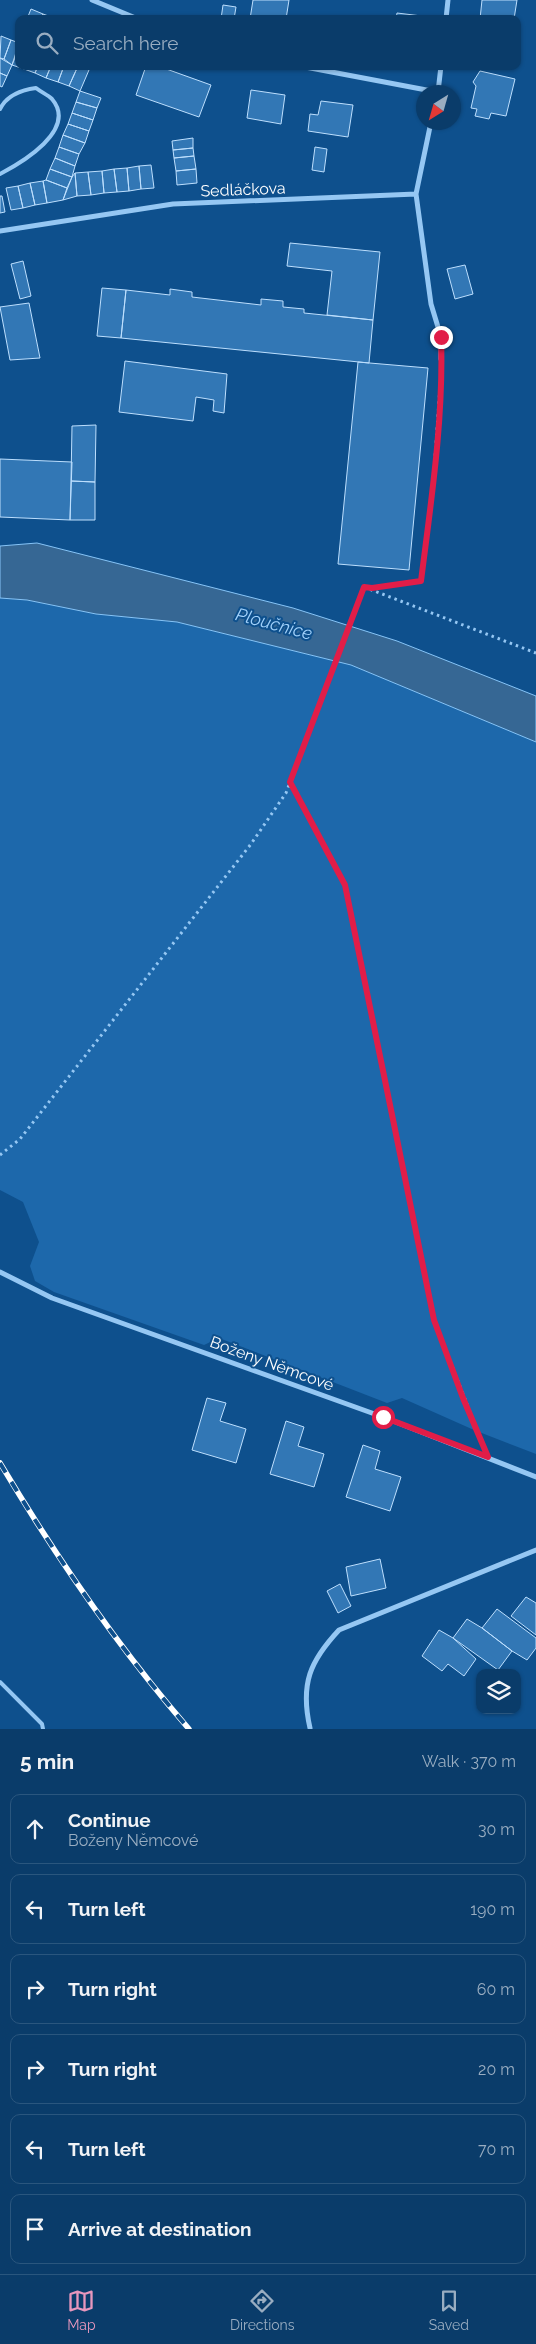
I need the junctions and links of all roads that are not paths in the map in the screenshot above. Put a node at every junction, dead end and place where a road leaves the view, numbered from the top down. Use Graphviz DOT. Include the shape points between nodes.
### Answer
graph roads {
  1 [pos="92,0"];
  2 [pos="448,0"];
  3 [pos="128,15"];
  4 [pos="446,15"];
  5 [pos="321,70"];
  6 [pos="441,70"];
  7 [pos="439,85"];
  8 [pos="416,88"];
  9 [pos="0,109"];
  10 [pos="429,130"];
  11 [pos="0,174"];
  12 [pos="416,194"];
  13 [pos="0,232"];
  14 [pos="442,359"];
  15 [pos="0,1272"];
  16 [pos="536,1477"];
  17 [pos="536,1550"];
  18 [pos="0,1682"];
  19 [pos="309,1728"];
  20 [pos="43,1729"];
  1 -- 3 [label="street"];
  2 -- 4 [label="street"];
  5 -- 8 [label="street"];
  6 -- 7 [label="street"];
  9 -- 11 [label="lane" via="3,102 20,90 36,88 52,100 59,114 44,145"];
  10 -- 12 [label="street"];
  12 -- 13 [label="street, Sedláčkova" via="173,204"];
  12 -- 14 [label="street"];
  15 -- 16 [label="street, Boženy Němcové" via="52,1298"];
  17 -- 19 [label="street" via="339,1630 322,1648 309,1676 305,1705"];
  18 -- 20 [label="lane" via="42,1724"];
}
